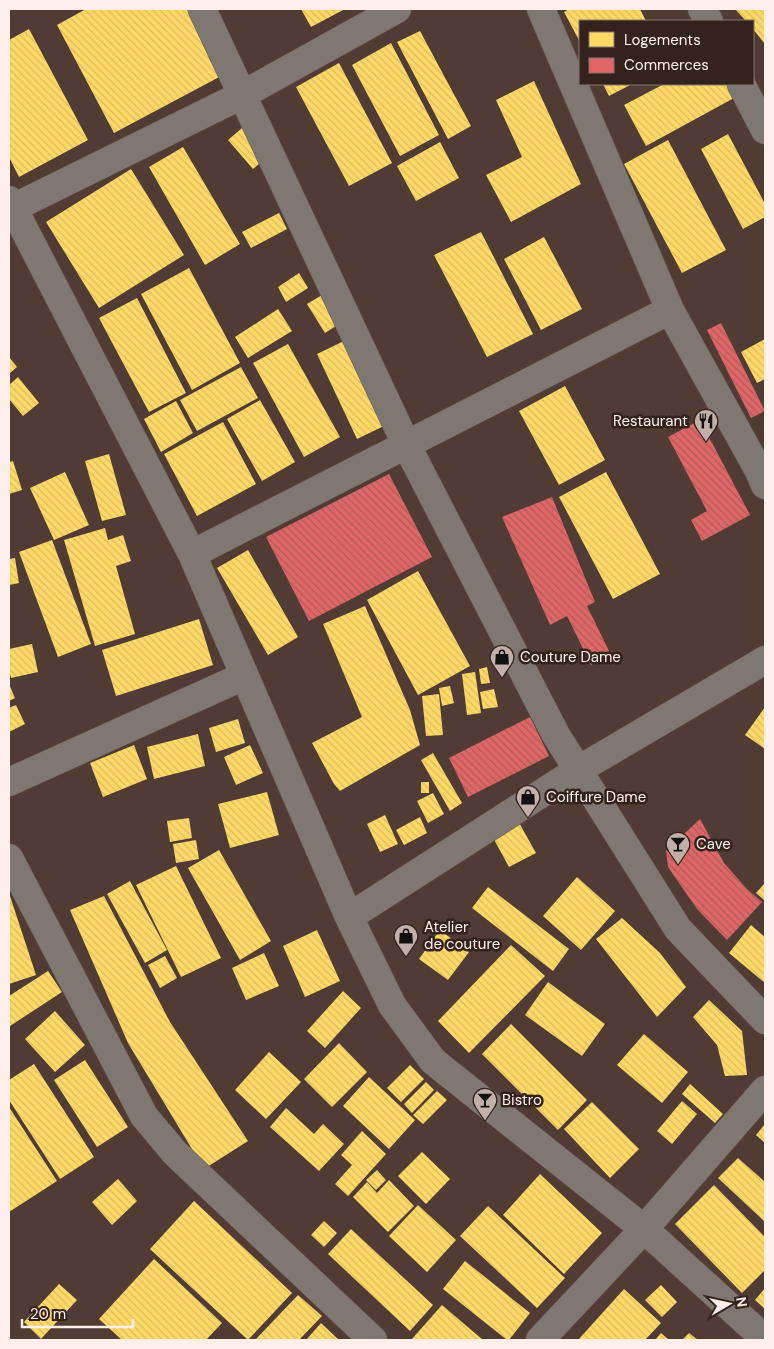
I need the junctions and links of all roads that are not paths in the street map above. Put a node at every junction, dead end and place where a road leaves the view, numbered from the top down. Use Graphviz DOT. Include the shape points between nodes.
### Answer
graph roads {
  1 [pos="202,9"];
  2 [pos="397,9"];
  3 [pos="541,9"];
  4 [pos="702,9"];
  5 [pos="708,20"];
  6 [pos="742,85"];
  7 [pos="242,95"];
  8 [pos="765,130"];
  9 [pos="11,204"];
  10 [pos="670,310"];
  11 [pos="406,444"];
  12 [pos="765,485"];
  13 [pos="192,554"];
  14 [pos="765,660"];
  15 [pos="244,676"];
  16 [pos="578,770"];
  17 [pos="9,782"];
  18 [pos="9,858"];
  19 [pos="349,917"];
  20 [pos="765,1020"];
  21 [pos="765,1090"];
  22 [pos="644,1229"];
  23 [pos="765,1339"];
  24 [pos="373,1340"];
  25 [pos="540,1340"];
  1 -- 7 [label="street"];
  2 -- 7 [label="street"];
  3 -- 10 [label="street"];
  4 -- 5 [label="street"];
  6 -- 8 [label="street"];
  7 -- 9 [label="street"];
  7 -- 11 [label="street"];
  9 -- 13 [label="street"];
  10 -- 11 [label="street"];
  10 -- 12 [label="street"];
  11 -- 13 [label="street"];
  11 -- 16 [label="street" via="556,735"];
  13 -- 15 [label="street"];
  14 -- 16 [label="street"];
  15 -- 17 [label="street"];
  15 -- 19 [label="street"];
  16 -- 19 [label="street"];
  16 -- 20 [label="street" via="678,930"];
  18 -- 24 [label="street" via="144,1116 175,1154"];
  19 -- 22 [label="street" via="392,1005 434,1061"];
  21 -- 22 [label="street"];
  22 -- 23 [label="street"];
  22 -- 25 [label="street"];
}
